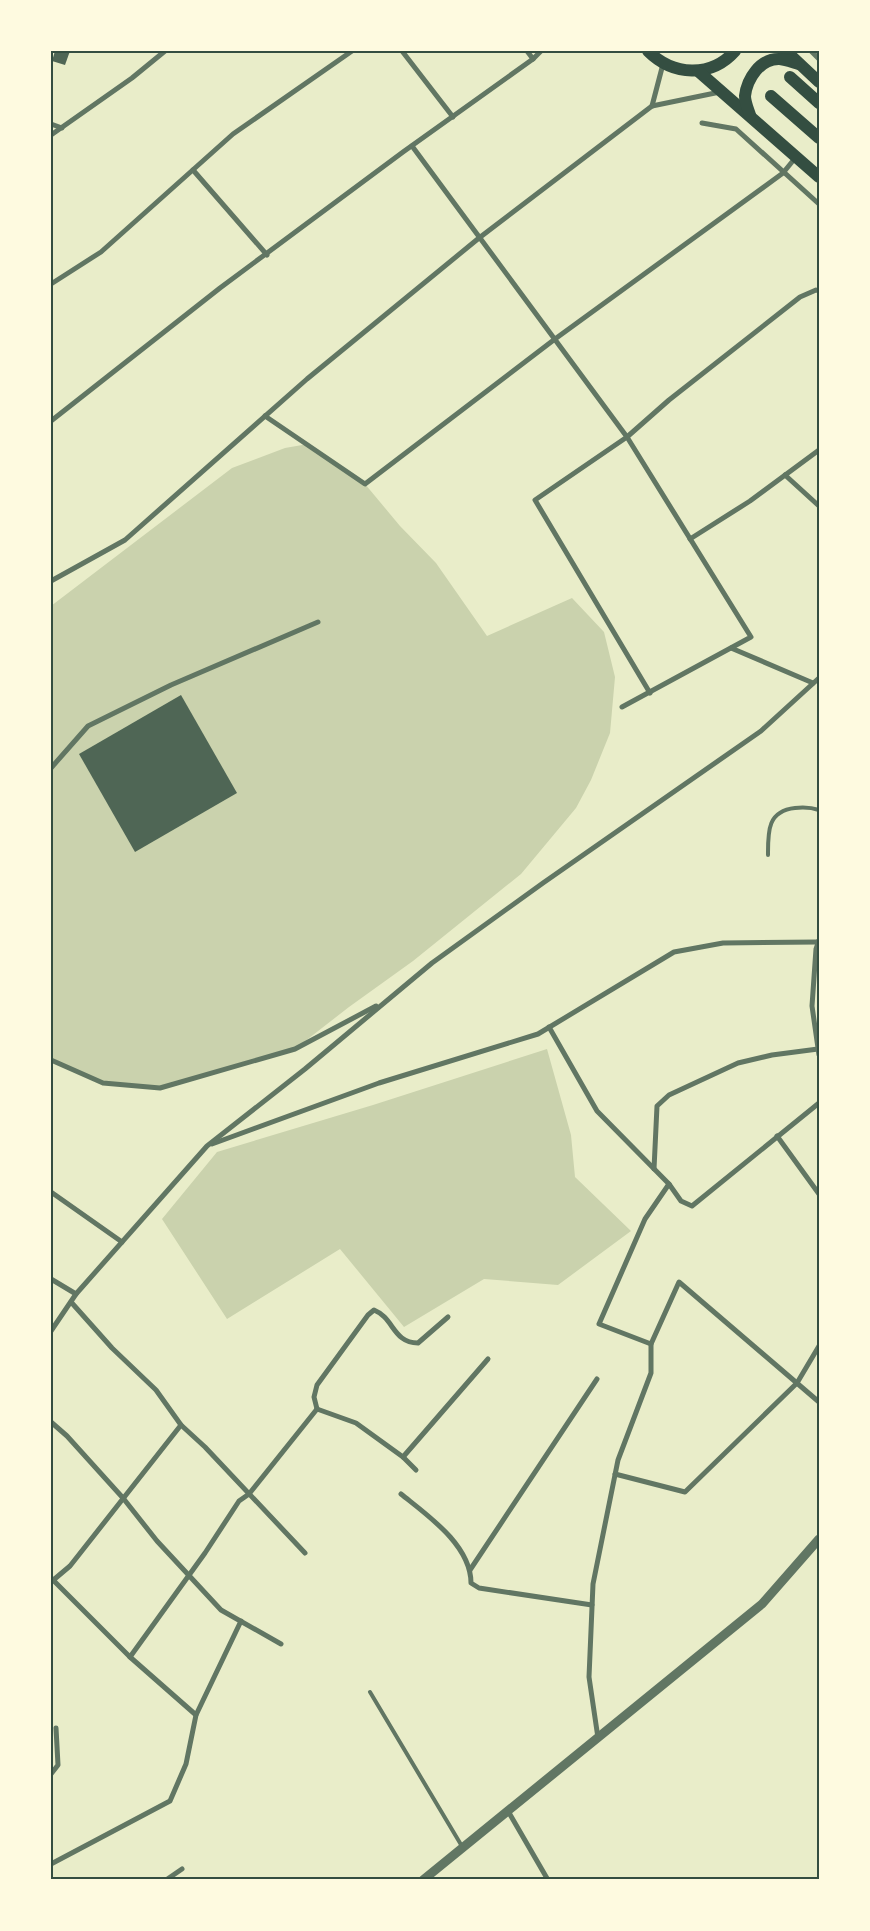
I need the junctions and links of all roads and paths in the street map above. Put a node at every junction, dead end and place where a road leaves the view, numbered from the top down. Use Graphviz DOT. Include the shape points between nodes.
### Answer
graph roads {
  1 [pos="166,51"];
  2 [pos="352,51"];
  3 [pos="402,51"];
  4 [pos="527,51"];
  5 [pos="541,51"];
  6 [pos="648,51"];
  7 [pos="735,51"];
  8 [pos="786,51"];
  9 [pos="811,51"];
  10 [pos="819,58"];
  11 [pos="533,59"];
  12 [pos="663,64"];
  13 [pos="799,64"];
  14 [pos="698,71"];
  15 [pos="790,77"];
  16 [pos="819,82"];
  17 [pos="722,92"];
  18 [pos="771,96"];
  19 [pos="819,103"];
  20 [pos="652,106"];
  21 [pos="750,115"];
  22 [pos="453,117"];
  23 [pos="702,123"];
  24 [pos="51,124"];
  25 [pos="62,128"];
  26 [pos="51,135"];
  27 [pos="819,138"];
  28 [pos="412,146"];
  29 [pos="797,157"];
  30 [pos="193,170"];
  31 [pos="783,173"];
  32 [pos="819,177"];
  33 [pos="819,204"];
  34 [pos="480,238"];
  35 [pos="266,255"];
  36 [pos="51,284"];
  37 [pos="819,291"];
  38 [pos="555,338"];
  39 [pos="266,416"];
  40 [pos="51,421"];
  41 [pos="627,437"];
  42 [pos="819,450"];
  43 [pos="784,475"];
  44 [pos="819,506"];
  45 [pos="690,539"];
  46 [pos="51,581"];
  47 [pos="318,622"];
  48 [pos="731,648"];
  49 [pos="819,678"];
  50 [pos="813,684"];
  51 [pos="650,693"];
  52 [pos="622,707"];
  53 [pos="51,768"];
  54 [pos="819,810"];
  55 [pos="768,855"];
  56 [pos="818,941"];
  57 [pos="385,1002"];
  58 [pos="549,1027"];
  59 [pos="818,1052"];
  60 [pos="51,1060"];
  61 [pos="819,1103"];
  62 [pos="777,1136"];
  63 [pos="207,1146"];
  64 [pos="654,1168"];
  65 [pos="669,1184"];
  66 [pos="51,1192"];
  67 [pos="819,1194"];
  68 [pos="122,1242"];
  69 [pos="51,1279"];
  70 [pos="76,1294"];
  71 [pos="71,1302"];
  72 [pos="448,1317"];
  73 [pos="51,1331"];
  74 [pos="651,1344"];
  75 [pos="819,1346"];
  76 [pos="488,1359"];
  77 [pos="597,1379"];
  78 [pos="797,1383"];
  79 [pos="819,1402"];
  80 [pos="317,1409"];
  81 [pos="51,1422"];
  82 [pos="181,1424"];
  83 [pos="403,1457"];
  84 [pos="416,1470"];
  85 [pos="616,1474"];
  86 [pos="249,1494"];
  87 [pos="400,1494"];
  88 [pos="123,1498"];
  89 [pos="819,1539"];
  90 [pos="304,1553"];
  91 [pos="470,1570"];
  92 [pos="188,1576"];
  93 [pos="52,1580"];
  94 [pos="592,1605"];
  95 [pos="242,1622"];
  96 [pos="281,1644"];
  97 [pos="130,1657"];
  98 [pos="370,1692"];
  99 [pos="196,1715"];
  100 [pos="56,1728"];
  101 [pos="598,1738"];
  102 [pos="51,1774"];
  103 [pos="508,1811"];
  104 [pos="463,1848"];
  105 [pos="51,1864"];
  106 [pos="182,1869"];
  107 [pos="166,1880"];
  108 [pos="423,1880"];
  109 [pos="548,1880"];
  1 -- 25 [label="street"];
  2 -- 30 [label="street" via="232,134"];
  3 -- 22 [label="street"];
  4 -- 11 [label="street"];
  5 -- 11 [label="street"];
  6 -- 12 [label="highway"];
  7 -- 14 [label="highway" via="714,67"];
  8 -- 13 [label="highway"];
  9 -- 10 [label="street"];
  11 -- 22 [label="street"];
  12 -- 14 [label="highway" via="680,70"];
  12 -- 20 [label="street"];
  13 -- 16 [label="highway"];
  13 -- 21 [label="highway" via="780,59 771,60 759,68 750,78 745,98"];
  14 -- 17 [label="highway"];
  15 -- 19 [label="highway"];
  17 -- 20 [label="street"];
  17 -- 21 [label="highway"];
  18 -- 27 [label="highway"];
  20 -- 34 [label="street"];
  21 -- 29 [label="highway"];
  22 -- 28 [label="street"];
  23 -- 31 [label="street" via="736,129"];
  24 -- 25 [label="street"];
  25 -- 26 [label="street"];
  28 -- 34 [label="street"];
  28 -- 35 [label="street"];
  29 -- 31 [label="street"];
  29 -- 32 [label="highway"];
  30 -- 35 [label="street"];
  30 -- 36 [label="street" via="101,252"];
  31 -- 33 [label="street"];
  31 -- 38 [label="street"];
  34 -- 38 [label="street"];
  34 -- 39 [label="street"];
  35 -- 40 [label="street"];
  37 -- 41 [label="street" via="800,297"];
  38 -- 39 [label="street" via="365,484"];
  38 -- 41 [label="street"];
  39 -- 46 [label="street" via="125,540"];
  41 -- 45 [label="street"];
  41 -- 51 [label="street" via="535,500"];
  42 -- 43 [label="street"];
  43 -- 44 [label="street"];
  43 -- 45 [label="street"];
  45 -- 48 [label="street" via="751,637"];
  47 -- 53 [label="street" via="171,685 88,726"];
  48 -- 50 [label="street"];
  48 -- 51 [label="street"];
  49 -- 50 [label="street"];
  50 -- 57 [label="street" via="761,731 503,911"];
  51 -- 52 [label="street"];
  54 -- 55 [label="lane" via="808,807 786,809 776,815 770,826"];
  56 -- 58 [label="street" via="723,943 674,952"];
  56 -- 59 [label="street" via="812,1006"];
  57 -- 60 [label="street" via="295,1049 160,1088 103,1083"];
  57 -- 63 [label="street"];
  58 -- 63 [label="street" via="538,1034 379,1083"];
  58 -- 64 [label="street" via="597,1111"];
  59 -- 64 [label="street" via="772,1055 738,1063 670,1095 657,1106"];
  61 -- 62 [label="street"];
  62 -- 65 [label="street" via="692,1206 681,1201"];
  62 -- 67 [label="street"];
  63 -- 68 [label="street"];
  64 -- 65 [label="street"];
  65 -- 74 [label="street" via="645,1219 599,1324"];
  66 -- 68 [label="street"];
  68 -- 70 [label="street"];
  69 -- 70 [label="street"];
  70 -- 71 [label="street"];
  71 -- 73 [label="street"];
  71 -- 82 [label="street" via="156,1390"];
  72 -- 80 [label="street" via="418,1344 408,1343 399,1337 381,1313 374,1310 317,1386 314,1397"];
  74 -- 78 [label="street" via="679,1282"];
  74 -- 85 [label="street" via="651,1373 618,1460"];
  75 -- 78 [label="street"];
  76 -- 83 [label="street"];
  77 -- 91 [label="street"];
  78 -- 79 [label="street"];
  78 -- 85 [label="street" via="685,1492"];
  80 -- 83 [label="street" via="356,1423"];
  80 -- 86 [label="street"];
  81 -- 88 [label="street"];
  82 -- 86 [label="street"];
  82 -- 88 [label="street"];
  83 -- 84 [label="street"];
  85 -- 94 [label="street" via="593,1584"];
  86 -- 90 [label="street"];
  86 -- 92 [label="street" via="239,1500"];
  87 -- 91 [label="street" via="447,1534 460,1549"];
  88 -- 92 [label="street"];
  88 -- 93 [label="street" via="70,1566"];
  89 -- 101 [label="street" via="762,1604"];
  91 -- 94 [label="street" via="471,1583 478,1588"];
  92 -- 95 [label="street" via="221,1610"];
  92 -- 97 [label="street"];
  93 -- 97 [label="street"];
  94 -- 101 [label="street" via="588,1677"];
  95 -- 96 [label="street"];
  95 -- 99 [label="street"];
  97 -- 99 [label="street"];
  98 -- 104 [label="lane"];
  99 -- 105 [label="street" via="186,1764 170,1801"];
  100 -- 102 [label="street" via="58,1766"];
  101 -- 103 [label="street"];
  103 -- 104 [label="street"];
  103 -- 109 [label="street"];
  104 -- 108 [label="street"];
  106 -- 107 [label="street"];
}
